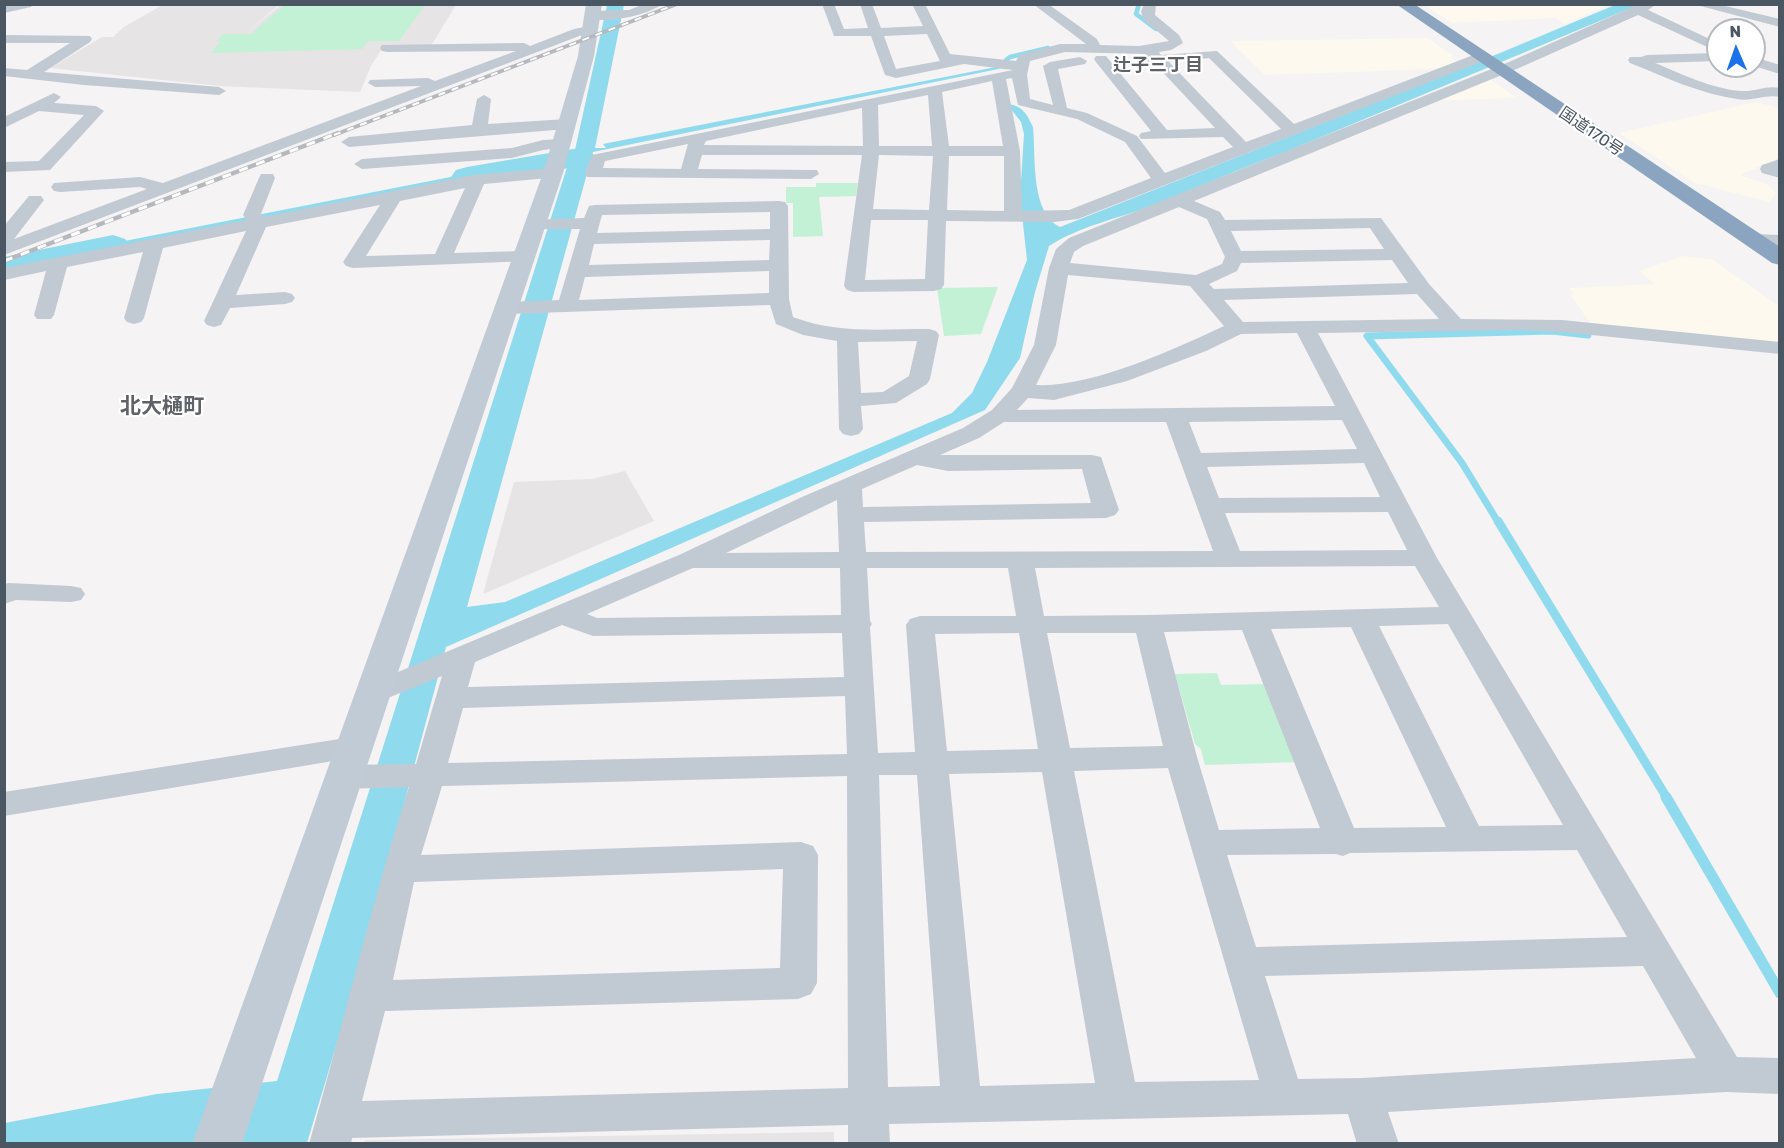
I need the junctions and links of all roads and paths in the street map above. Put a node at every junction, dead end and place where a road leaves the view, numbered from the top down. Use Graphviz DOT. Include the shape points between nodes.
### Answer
graph roads {
  1 [pos="27,4"];
  2 [pos="656,4"];
  3 [pos="828,4"];
  4 [pos="866,4"];
  5 [pos="918,4"];
  6 [pos="1039,4"];
  7 [pos="1150,4"];
  8 [pos="1403,4"];
  9 [pos="1699,4"];
  10 [pos="1644,7"];
  11 [pos="4,9"];
  12 [pos="1079,13"];
  13 [pos="1052,14"];
  14 [pos="595,16"];
  15 [pos="1779,23"];
  16 [pos="932,30"];
  17 [pos="877,32"];
  18 [pos="4,39"];
  19 [pos="1706,41"];
  20 [pos="540,47"];
  21 [pos="387,48"];
  22 [pos="1098,53"];
  23 [pos="1153,55"];
  24 [pos="1481,57"];
  25 [pos="1706,57"];
  26 [pos="1674,58"];
  27 [pos="964,59"];
  28 [pos="454,64"];
  29 [pos="490,66"];
  30 [pos="1018,68"];
  31 [pos="996,69"];
  32 [pos="1706,69"];
  33 [pos="1500,70"];
  34 [pos="4,72"];
  35 [pos="30,75"];
  36 [pos="1740,80"];
  37 [pos="84,81"];
  38 [pos="448,82"];
  39 [pos="375,83"];
  40 [pos="931,90"];
  41 [pos="219,91"];
  42 [pos="1776,92"];
  43 [pos="484,99"];
  44 [pos="870,102"];
  45 [pos="39,106"];
  46 [pos="1059,109"];
  47 [pos="804,116"];
  48 [pos="414,118"];
  49 [pos="4,123"];
  50 [pos="567,124"];
  51 [pos="479,129"];
  52 [pos="1295,130"];
  53 [pos="1227,132"];
  54 [pos="1163,135"];
  55 [pos="409,137"];
  56 [pos="1131,139"];
  57 [pos="349,142"];
  58 [pos="695,144"];
  59 [pos="1245,148"];
  60 [pos="806,151"];
  61 [pos="871,151"];
  62 [pos="941,151"];
  63 [pos="1012,151"];
  64 [pos="557,159"];
  65 [pos="1779,164"];
  66 [pos="4,167"];
  67 [pos="1779,173"];
  68 [pos="688,174"];
  69 [pos="811,174"];
  70 [pos="267,178"];
  71 [pos="473,180"];
  72 [pos="1166,180"];
  73 [pos="60,187"];
  74 [pos="165,189"];
  75 [pos="374,197"];
  76 [pos="35,200"];
  77 [pos="1180,201"];
  78 [pos="862,214"];
  79 [pos="938,216"];
  80 [pos="1016,216"];
  81 [pos="256,220"];
  82 [pos="540,224"];
  83 [pos="1221,226"];
  84 [pos="585,228"];
  85 [pos="779,234"];
  86 [pos="4,239"];
  87 [pos="1753,240"];
  88 [pos="1779,241"];
  89 [pos="155,244"];
  90 [pos="4,249"];
  91 [pos="1397,254"];
  92 [pos="523,257"];
  93 [pos="1234,257"];
  94 [pos="1779,258"];
  95 [pos="442,259"];
  96 [pos="58,264"];
  97 [pos="779,265"];
  98 [pos="1059,268"];
  99 [pos="577,271"];
  100 [pos="4,274"];
  101 [pos="880,286"];
  102 [pos="1202,288"];
  103 [pos="1422,288"];
  104 [pos="285,298"];
  105 [pos="779,299"];
  106 [pos="223,302"];
  107 [pos="560,306"];
  108 [pos="512,308"];
  109 [pos="879,308"];
  110 [pos="44,315"];
  111 [pos="134,318"];
  112 [pos="214,321"];
  113 [pos="1455,325"];
  114 [pos="1304,327"];
  115 [pos="1238,328"];
  116 [pos="847,336"];
  117 [pos="1779,348"];
  118 [pos="1022,391"];
  119 [pos="850,400"];
  120 [pos="1350,413"];
  121 [pos="1000,414"];
  122 [pos="1175,415"];
  123 [pos="851,429"];
  124 [pos="1371,456"];
  125 [pos="914,458"];
  126 [pos="1192,460"];
  127 [pos="850,500"];
  128 [pos="1396,504"];
  129 [pos="1210,506"];
  130 [pos="1424,558"];
  131 [pos="1230,560"];
  132 [pos="688,561"];
  133 [pos="854,561"];
  134 [pos="1020,561"];
  135 [pos="6,592"];
  136 [pos="71,594"];
  137 [pos="562,614"];
  138 [pos="1457,615"];
  139 [pos="1361,618"];
  140 [pos="1253,621"];
  141 [pos="858,624"];
  142 [pos="1032,624"];
  143 [pos="1148,624"];
  144 [pos="459,658"];
  145 [pos="860,686"];
  146 [pos="386,688"];
  147 [pos="451,698"];
  148 [pos="1181,757"];
  149 [pos="1056,760"];
  150 [pos="931,763"];
  151 [pos="863,764"];
  152 [pos="355,767"];
  153 [pos="424,776"];
  154 [pos="4,804"];
  155 [pos="1586,837"];
  156 [pos="1469,839"];
  157 [pos="1206,843"];
  158 [pos="1342,843"];
  159 [pos="400,868"];
  160 [pos="1655,951"];
  161 [pos="1242,962"];
  162 [pos="370,996"];
  163 [pos="1726,1074"];
  164 [pos="1779,1076"];
  165 [pos="1362,1096"];
  166 [pos="1284,1098"];
  167 [pos="1118,1101"];
  168 [pos="962,1104"];
  169 [pos="869,1125"];
  170 [pos="333,1132"];
  171 [pos="217,1143"];
  172 [pos="1378,1143"];
  1 -- 11 [label="street"];
  2 -- 14 [label="street" via="631,14"];
  3 -- 17 [label="street" via="839,33"];
  4 -- 17 [label="street"];
  5 -- 16 [label="street"];
  6 -- 13 [label="street"];
  7 -- 23 [label="street" via="1147,14 1176,43"];
  8 -- 24 [label="highway, 国道170号"];
  9 -- 15 [label="street"];
  10 -- 19 [label="street"];
  10 -- 33 [label="street"];
  12 -- 13 [label="street"];
  13 -- 22 [label="street" via="1092,42"];
  14 -- 20 [label="street"];
  14 -- 50 [label="street"];
  16 -- 17 [label="street"];
  16 -- 27 [label="street" via="945,58"];
  17 -- 27 [label="street" via="890,72 896,74"];
  18 -- 35 [label="street" via="85,39"];
  20 -- 21 [label="street"];
  20 -- 29 [label="street"];
  22 -- 23 [label="street"];
  22 -- 30 [label="street" via="1062,48 1024,58"];
  22 -- 46 [label="street" via="1050,66"];
  22 -- 54 [label="street"];
  23 -- 52 [label="street" via="1212,54"];
  23 -- 53 [label="street"];
  24 -- 33 [label="highway, 国道170号"];
  24 -- 52 [label="street"];
  25 -- 26 [label="street"];
  26 -- 32 [label="street"];
  26 -- 42 [label="street" via="1635,60 1700,86 1740,96"];
  27 -- 31 [label="street"];
  28 -- 29 [label="street"];
  29 -- 38 [label="street"];
  30 -- 31 [label="street"];
  30 -- 46 [label="street" via="1023,102"];
  31 -- 40 [label="street"];
  31 -- 63 [label="street"];
  33 -- 77 [label="street"];
  33 -- 87 [label="highway, 国道170号"];
  34 -- 35 [label="street"];
  35 -- 37 [label="street"];
  36 -- 42 [label="street"];
  37 -- 41 [label="street"];
  37 -- 45 [label="street"];
  38 -- 39 [label="street"];
  38 -- 74 [label="street"];
  40 -- 44 [label="street"];
  40 -- 62 [label="street" via="935,93"];
  43 -- 51 [label="street"];
  44 -- 47 [label="street"];
  44 -- 61 [label="street"];
  45 -- 49 [label="street"];
  45 -- 66 [label="street" via="96,111 44,166"];
  46 -- 56 [label="street"];
  47 -- 58 [label="street"];
  47 -- 60 [label="street" via="808,119"];
  48 -- 55 [label="street"];
  50 -- 51 [label="street"];
  50 -- 64 [label="street"];
  51 -- 55 [label="street"];
  52 -- 59 [label="street"];
  53 -- 54 [label="street"];
  53 -- 59 [label="street"];
  54 -- 56 [label="street"];
  55 -- 57 [label="street"];
  56 -- 72 [label="street" via="1159,177"];
  58 -- 60 [label="street"];
  58 -- 68 [label="street"];
  58 -- 68 [label="street" via="598,158 594,173"];
  59 -- 72 [label="street"];
  60 -- 61 [label="street"];
  61 -- 62 [label="street"];
  61 -- 78 [label="street"];
  62 -- 63 [label="street"];
  62 -- 79 [label="street"];
  63 -- 80 [label="street"];
  64 -- 71 [label="street"];
  64 -- 75 [label="street" via="543,145 512,153 363,162 359,185"];
  64 -- 82 [label="street"];
  65 -- 67 [label="street" via="1768,169"];
  68 -- 69 [label="street"];
  70 -- 81 [label="street"];
  71 -- 75 [label="street"];
  71 -- 95 [label="street" via="475,184"];
  72 -- 80 [label="street" via="1072,215"];
  73 -- 74 [label="street" via="140,182"];
  74 -- 90 [label="street"];
  75 -- 81 [label="street"];
  75 -- 95 [label="street" via="390,201 353,262"];
  76 -- 86 [label="street"];
  77 -- 83 [label="street" via="1214,216"];
  77 -- 98 [label="street" via="1076,242 1065,249"];
  78 -- 79 [label="street"];
  78 -- 101 [label="street" via="854,286"];
  79 -- 80 [label="street"];
  79 -- 101 [label="street" via="934,285"];
  81 -- 89 [label="street"];
  81 -- 106 [label="street"];
  82 -- 84 [label="street"];
  82 -- 92 [label="street"];
  83 -- 91 [label="street" via="1375,222"];
  83 -- 93 [label="street"];
  84 -- 85 [label="street"];
  84 -- 85 [label="street" via="595,210 779,206"];
  84 -- 99 [label="street"];
  85 -- 97 [label="street"];
  87 -- 88 [label="street"];
  87 -- 94 [label="highway, 国道170号"];
  89 -- 96 [label="street"];
  89 -- 111 [label="street"];
  91 -- 93 [label="street"];
  91 -- 103 [label="street"];
  92 -- 95 [label="street"];
  92 -- 108 [label="street"];
  93 -- 102 [label="street" via="1230,267 1210,278"];
  96 -- 100 [label="street"];
  96 -- 110 [label="street"];
  97 -- 99 [label="street"];
  97 -- 105 [label="street"];
  98 -- 102 [label="street"];
  98 -- 118 [label="street" via="1045,345"];
  99 -- 107 [label="street"];
  101 -- 109 [label="street"];
  102 -- 103 [label="street"];
  102 -- 115 [label="street"];
  103 -- 113 [label="street"];
  104 -- 106 [label="street"];
  105 -- 107 [label="street"];
  105 -- 116 [label="street" via="783,320 810,331"];
  106 -- 112 [label="street"];
  107 -- 108 [label="street"];
  108 -- 146 [label="street"];
  113 -- 114 [label="street"];
  113 -- 117 [label="street" via="1562,326"];
  114 -- 115 [label="street"];
  114 -- 120 [label="street"];
  115 -- 118 [label="street" via="1119,376 1054,393"];
  116 -- 119 [label="street"];
  116 -- 119 [label="street" via="929,335 919,379 888,398"];
  118 -- 121 [label="street"];
  119 -- 123 [label="street"];
  120 -- 122 [label="street"];
  120 -- 124 [label="street"];
  121 -- 122 [label="street"];
  121 -- 125 [label="street" via="971,433"];
  122 -- 126 [label="street"];
  124 -- 126 [label="street"];
  124 -- 128 [label="street"];
  125 -- 127 [label="street"];
  125 -- 127 [label="street" via="948,464 1092,462 1106,510"];
  126 -- 129 [label="street"];
  127 -- 132 [label="street"];
  127 -- 133 [label="street"];
  128 -- 129 [label="street"];
  128 -- 130 [label="street"];
  129 -- 131 [label="street"];
  130 -- 131 [label="street"];
  130 -- 138 [label="street"];
  131 -- 134 [label="street"];
  132 -- 133 [label="street"];
  132 -- 137 [label="street"];
  133 -- 134 [label="street"];
  133 -- 141 [label="street"];
  134 -- 142 [label="street"];
  135 -- 136 [label="street"];
  137 -- 141 [label="street" via="593,627"];
  137 -- 144 [label="street"];
  138 -- 139 [label="street"];
  138 -- 155 [label="street"];
  139 -- 140 [label="street"];
  139 -- 156 [label="street"];
  140 -- 143 [label="street"];
  140 -- 158 [label="street"];
  141 -- 145 [label="street"];
  142 -- 143 [label="street"];
  142 -- 149 [label="street"];
  142 -- 150 [label="street" via="920,625"];
  143 -- 148 [label="street"];
  144 -- 146 [label="street"];
  144 -- 147 [label="street"];
  145 -- 147 [label="street"];
  145 -- 151 [label="street"];
  146 -- 152 [label="street"];
  147 -- 153 [label="street"];
  148 -- 149 [label="street"];
  148 -- 157 [label="street"];
  149 -- 150 [label="street"];
  149 -- 167 [label="street"];
  150 -- 151 [label="street"];
  150 -- 168 [label="street"];
  151 -- 153 [label="street"];
  151 -- 169 [label="street"];
  152 -- 153 [label="street"];
  152 -- 154 [label="street"];
  152 -- 171 [label="street"];
  153 -- 159 [label="street"];
  155 -- 156 [label="street"];
  155 -- 160 [label="street"];
  156 -- 158 [label="street"];
  157 -- 158 [label="street"];
  157 -- 161 [label="street"];
  159 -- 162 [label="street"];
  159 -- 162 [label="street" via="801,855 798,983"];
  160 -- 161 [label="street"];
  160 -- 163 [label="street"];
  161 -- 166 [label="street"];
  162 -- 170 [label="street"];
  163 -- 164 [label="street"];
  163 -- 165 [label="street"];
  165 -- 166 [label="street"];
  165 -- 172 [label="street"];
  166 -- 167 [label="street"];
  167 -- 168 [label="street"];
  168 -- 169 [label="street"];
  169 -- 170 [label="street"];
}
